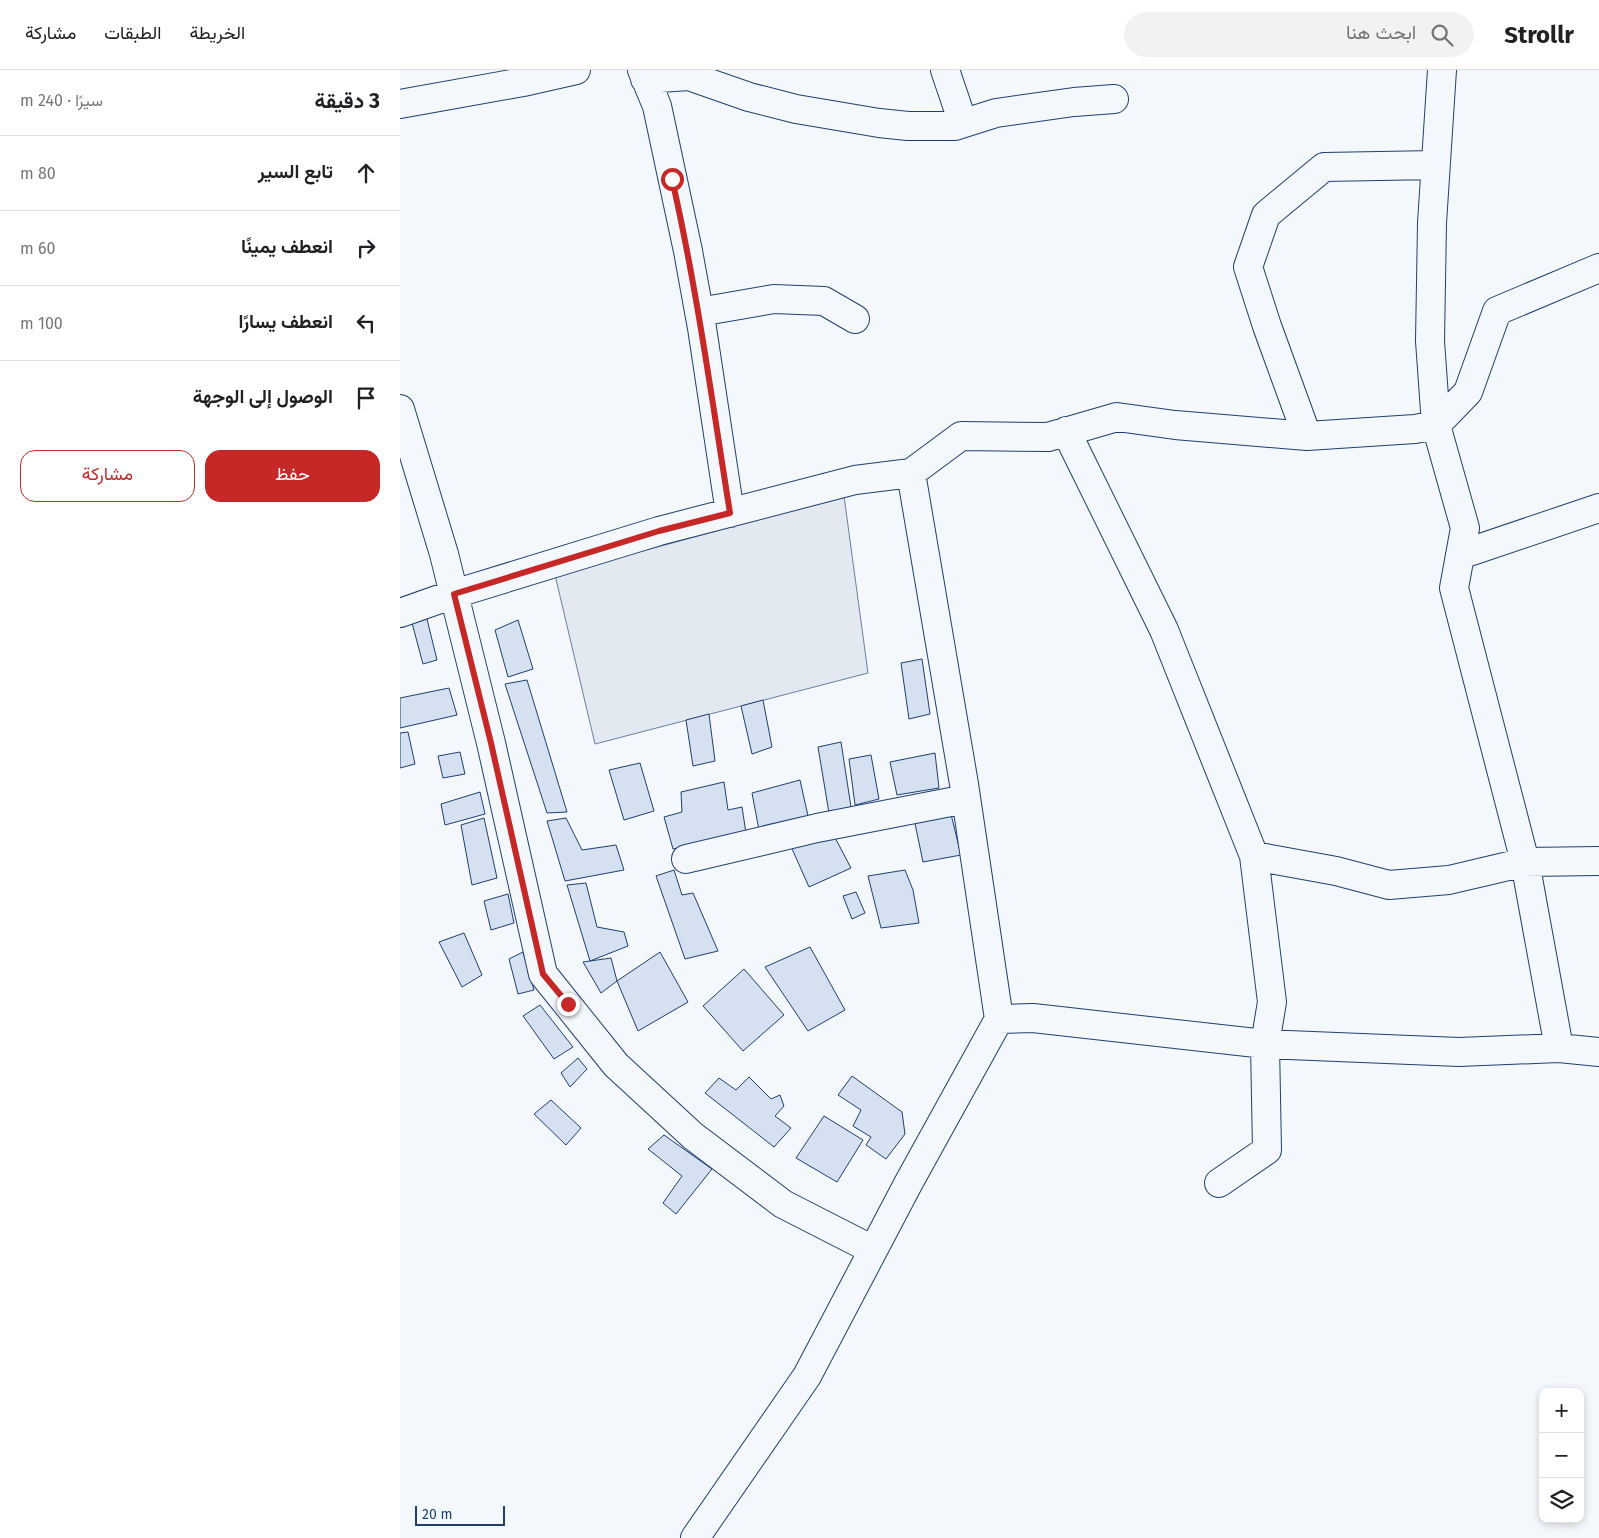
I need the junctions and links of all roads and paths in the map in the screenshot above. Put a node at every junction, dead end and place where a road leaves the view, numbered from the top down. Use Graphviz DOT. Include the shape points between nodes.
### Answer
graph roads {
  1 [pos="576,70"];
  2 [pos="945,70"];
  3 [pos="1442,70"];
  4 [pos="644,75"];
  5 [pos="1114,99"];
  6 [pos="400,104"];
  7 [pos="963,123"];
  8 [pos="1435,165"];
  9 [pos="1599,268"];
  10 [pos="699,312"];
  11 [pos="855,320"];
  12 [pos="400,409"];
  13 [pos="1436,425"];
  14 [pos="1066,431"];
  15 [pos="1307,436"];
  16 [pos="911,473"];
  17 [pos="1599,508"];
  18 [pos="730,513"];
  19 [pos="1460,555"];
  20 [pos="454,594"];
  21 [pos="400,613"];
  22 [pos="966,799"];
  23 [pos="1254,856"];
  24 [pos="686,859"];
  25 [pos="1525,862"];
  26 [pos="1599,862"];
  27 [pos="999,1019"];
  28 [pos="1265,1044"];
  29 [pos="1559,1048"];
  30 [pos="1599,1052"];
  31 [pos="1219,1183"];
  32 [pos="873,1250"];
  33 [pos="695,1538"];
  1 -- 6 [label="street"];
  2 -- 7 [label="street"];
  3 -- 8 [label="street"];
  4 -- 7 [label="street" via="689,76 796,109 879,123 908,126 955,126"];
  4 -- 10 [label="street" via="657,106"];
  5 -- 7 [label="street" via="996,113"];
  8 -- 13 [label="street" via="1430,341"];
  8 -- 15 [label="street" via="1324,167 1266,215 1248,267"];
  9 -- 13 [label="street" via="1497,311 1468,392"];
  10 -- 11 [label="street" via="774,299 824,301"];
  10 -- 18 [label="street"];
  12 -- 20 [label="street"];
  13 -- 15 [label="street"];
  13 -- 19 [label="street" via="1465,528"];
  14 -- 15 [label="street" via="1117,417"];
  14 -- 16 [label="street" via="1048,437 961,436"];
  14 -- 23 [label="street" via="1164,630"];
  16 -- 18 [label="street" via="855,480"];
  16 -- 22 [label="street"];
  17 -- 19 [label="street"];
  18 -- 20 [label="street" via="659,531"];
  19 -- 25 [label="street" via="1454,588"];
  20 -- 21 [label="street"];
  20 -- 32 [label="street" via="543,974 616,1065 693,1136 783,1204"];
  22 -- 24 [label="street" via="817,828"];
  22 -- 27 [label="street"];
  23 -- 25 [label="street" via="1336,871 1389,886 1450,880"];
  23 -- 28 [label="street" via="1272,1002"];
  25 -- 26 [label="street"];
  25 -- 29 [label="street"];
  27 -- 28 [label="street" via="1033,1018"];
  27 -- 32 [label="street"];
  28 -- 29 [label="street" via="1459,1052"];
  28 -- 31 [label="street" via="1267,1150"];
  29 -- 30 [label="street"];
  32 -- 33 [label="street" via="807,1376"];
}
